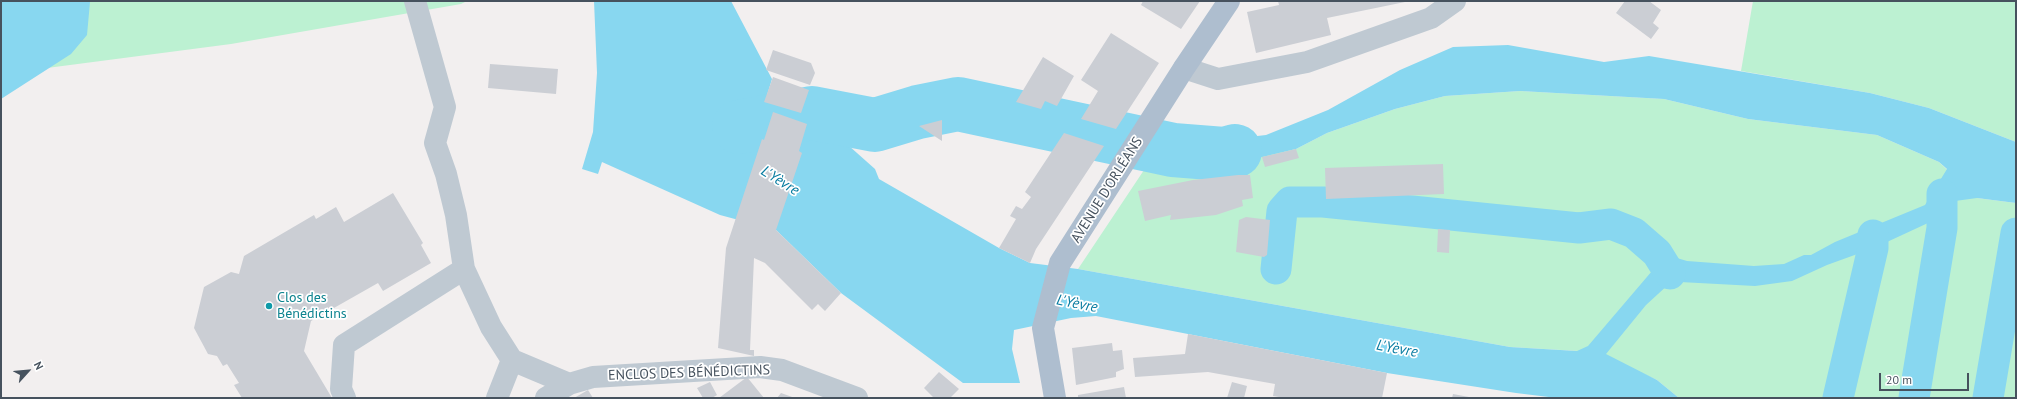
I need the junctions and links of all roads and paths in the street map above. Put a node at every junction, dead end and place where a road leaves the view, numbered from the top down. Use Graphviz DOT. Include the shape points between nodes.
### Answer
graph roads {
  1 [pos="415,1"];
  2 [pos="1229,1"];
  3 [pos="1455,1"];
  4 [pos="1184,68"];
  5 [pos="464,269"];
  6 [pos="512,360"];
  7 [pos="569,384"];
  8 [pos="345,398"];
  9 [pos="497,398"];
  10 [pos="546,398"];
  11 [pos="857,398"];
  12 [pos="1055,398"];
  1 -- 5 [label="lane" via="445,108 434,143 446,174 456,215"];
  2 -- 4 [label="main road, AVENUE D'ORLÉANS"];
  3 -- 4 [label="lane" via="1432,18 1307,62 1218,79"];
  4 -- 12 [label="main road, AVENUE D'ORLÉANS" via="1060,263 1043,328"];
  5 -- 6 [label="lane" via="491,327"];
  5 -- 8 [label="lane" via="344,345 341,389"];
  6 -- 7 [label="lane"];
  6 -- 9 [label="lane"];
  7 -- 10 [label="lane, ENCLOS DES BÉNÉDICTINS"];
  7 -- 11 [label="lane, ENCLOS DES BÉNÉDICTINS" via="593,377 760,367 782,370"];
}
